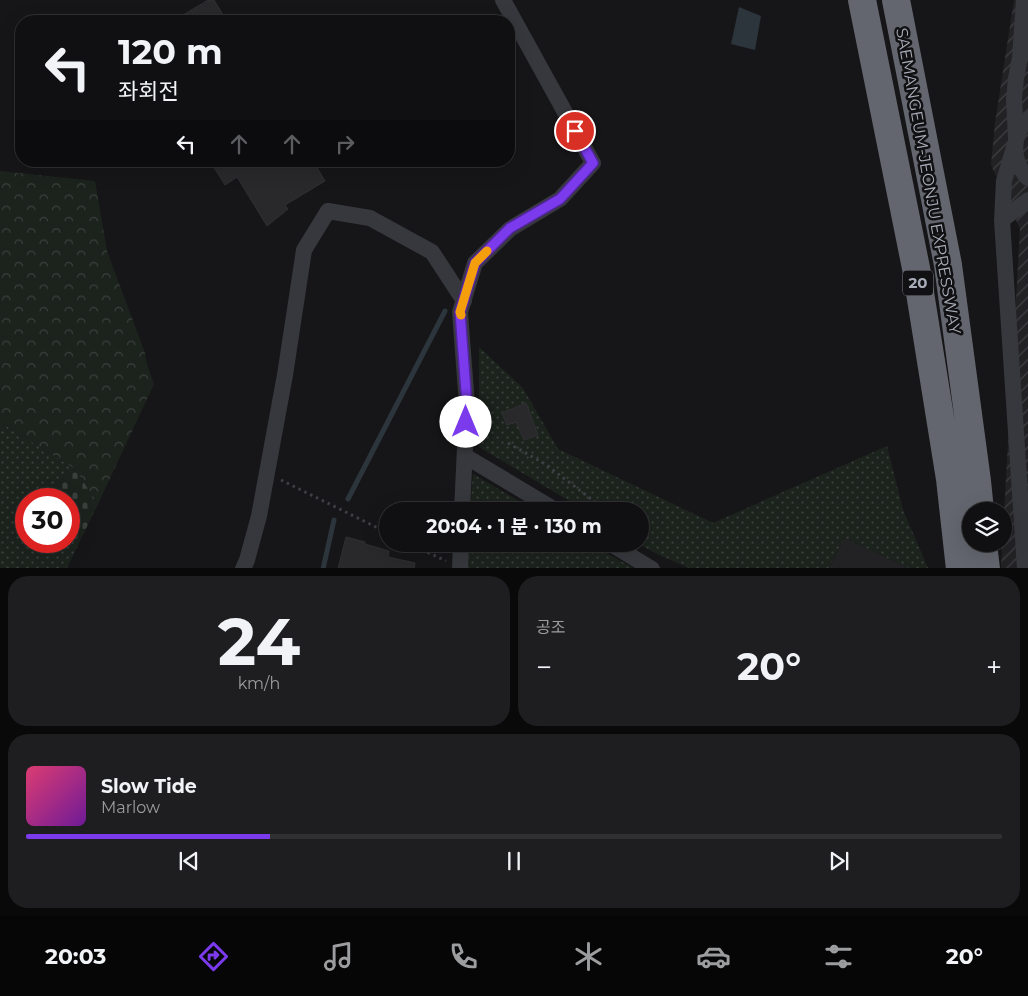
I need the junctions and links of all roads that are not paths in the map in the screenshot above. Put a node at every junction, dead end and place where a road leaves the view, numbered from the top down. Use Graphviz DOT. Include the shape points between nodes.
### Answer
graph roads {
  1 [pos="503,0"];
  2 [pos="862,0"];
  3 [pos="896,0"];
  4 [pos="1024,0"];
  5 [pos="511,15"];
  6 [pos="515,22"];
  7 [pos="1024,64"];
  8 [pos="1028,119"];
  9 [pos="1016,141"];
  10 [pos="1028,178"];
  11 [pos="1028,200"];
  12 [pos="1002,220"];
  13 [pos="464,301"];
  14 [pos="464,456"];
  15 [pos="462,502"];
  16 [pos="542,502"];
  17 [pos="979,502"];
  18 [pos="461,552"];
  19 [pos="625,552"];
  20 [pos="984,552"];
  21 [pos="243,568"];
  22 [pos="460,568"];
  23 [pos="652,568"];
  24 [pos="960,568"];
  25 [pos="986,568"];
  26 [pos="1025,568"];
  1 -- 5 [label="street"];
  2 -- 24 [label="highway, SAEMANGEUM-JEONJU EXPRESSWAY / 20" via="916,268 950,479"];
  3 -- 17 [label="highway, SAEMANGEUM-JEONJU EXPRESSWAY / 20" via="948,265"];
  4 -- 7 [label="street"];
  6 -- 13 [label="street" via="593,163 560,199 510,228 475,263"];
  7 -- 9 [label="street" via="1016,78"];
  8 -- 9 [label="street" via="1020,128"];
  9 -- 10 [label="street" via="1018,164"];
  9 -- 12 [label="street" via="1004,181"];
  11 -- 12 [label="street"];
  12 -- 26 [label="street"];
  13 -- 14 [label="street" via="460,312 467,405"];
  13 -- 21 [label="street" via="432,252 370,218 328,211 304,250 259,516"];
  14 -- 15 [label="street"];
  14 -- 16 [label="street"];
  18 -- 22 [label="street"];
  19 -- 23 [label="street"];
  20 -- 25 [label="highway"];
}
